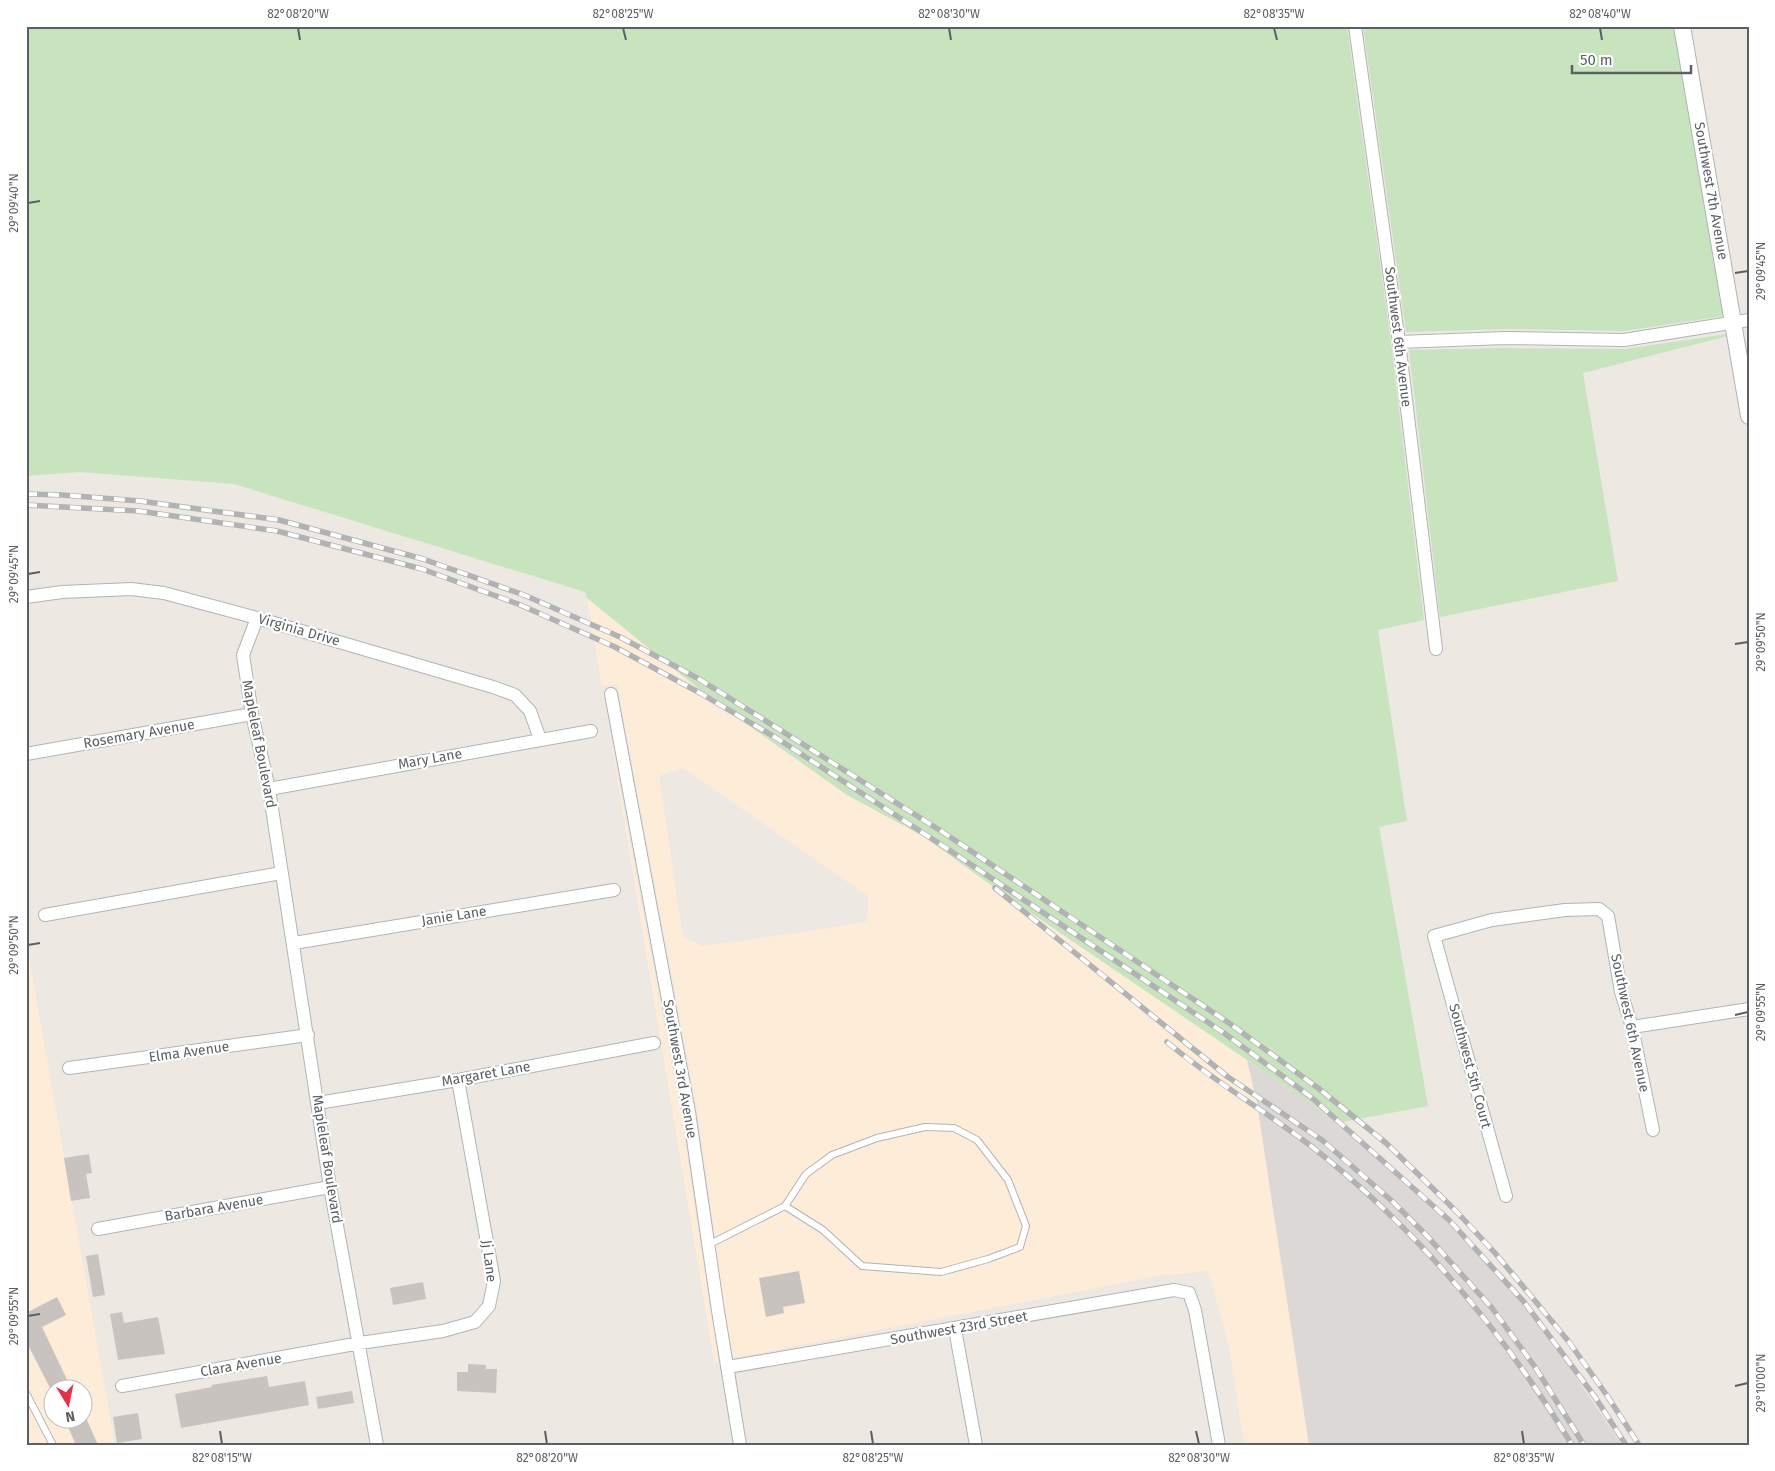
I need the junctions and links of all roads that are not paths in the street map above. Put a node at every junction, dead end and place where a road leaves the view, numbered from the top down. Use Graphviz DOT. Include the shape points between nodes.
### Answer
graph roads {
  1 [pos="1355,26"];
  2 [pos="1682,26"];
  3 [pos="1741,322"];
  4 [pos="1399,342"];
  5 [pos="1749,416"];
  6 [pos="26,597"];
  7 [pos="257,618"];
  8 [pos="1436,649"];
  9 [pos="611,694"];
  10 [pos="252,714"];
  11 [pos="591,731"];
  12 [pos="540,739"];
  13 [pos="26,754"];
  14 [pos="269,789"];
  15 [pos="281,873"];
  16 [pos="614,890"];
  17 [pos="45,915"];
  18 [pos="1434,936"];
  19 [pos="294,943"];
  20 [pos="1749,1009"];
  21 [pos="1632,1027"];
  22 [pos="308,1035"];
  23 [pos="654,1043"];
  24 [pos="70,1068"];
  25 [pos="458,1080"];
  26 [pos="318,1103"];
  27 [pos="1652,1130"];
  28 [pos="330,1187"];
  29 [pos="1506,1196"];
  30 [pos="785,1206"];
  31 [pos="98,1229"];
  32 [pos="708,1245"];
  33 [pos="955,1329"];
  34 [pos="360,1343"];
  35 [pos="728,1367"];
  36 [pos="122,1386"];
  37 [pos="26,1393"];
  38 [pos="53,1445"];
  39 [pos="377,1445"];
  40 [pos="740,1445"];
  41 [pos="976,1445"];
  42 [pos="1219,1445"];
  1 -- 4 [label="street, Southwest 6th Avenue"];
  2 -- 3 [label="street, Southwest 7th Avenue"];
  3 -- 4 [label="street" via="1624,340 1505,338"];
  3 -- 5 [label="street, Southwest 7th Avenue"];
  4 -- 8 [label="street, Southwest 6th Avenue"];
  6 -- 7 [label="street, Virginia Drive" via="131,589 164,593"];
  7 -- 10 [label="street, Mapleleaf Boulevard" via="243,655"];
  7 -- 12 [label="street, Virginia Drive" via="515,695 530,711"];
  9 -- 32 [label="street, Southwest 3rd Avenue" via="689,1112"];
  10 -- 13 [label="street, Rosemary Avenue"];
  10 -- 14 [label="street, Mapleleaf Boulevard"];
  11 -- 12 [label="street, Mary Lane"];
  12 -- 14 [label="street, Mary Lane"];
  14 -- 15 [label="street, Mapleleaf Boulevard"];
  15 -- 17 [label="street"];
  15 -- 19 [label="street, Mapleleaf Boulevard"];
  16 -- 19 [label="street, Janie Lane"];
  18 -- 21 [label="street, Southwest 6th Avenue" via="1492,920 1599,909 1608,916 1621,992"];
  18 -- 29 [label="street, Southwest 5th Court"];
  19 -- 22 [label="street, Mapleleaf Boulevard"];
  20 -- 21 [label="street"];
  21 -- 27 [label="street, Southwest 6th Avenue"];
  22 -- 24 [label="street, Elma Avenue"];
  22 -- 26 [label="street, Mapleleaf Boulevard"];
  23 -- 25 [label="street, Margaret Lane"];
  25 -- 26 [label="street, Margaret Lane"];
  25 -- 34 [label="street, Jj Lane" via="494,1281 489,1306 475,1322 443,1331"];
  26 -- 28 [label="street, Mapleleaf Boulevard"];
  28 -- 31 [label="street, Barbara Avenue"];
  28 -- 34 [label="street, Mapleleaf Boulevard"];
  30 -- 30 [label="lane" via="823,1230 862,1266 941,1272 1020,1247 1026,1226 1008,1180 978,1140 954,1128 925,1127 877,1138 832,1155 806,1174"];
  30 -- 32 [label="lane"];
  32 -- 35 [label="street, Southwest 3rd Avenue"];
  33 -- 35 [label="street, Southwest 23rd Street"];
  33 -- 41 [label="street"];
  33 -- 42 [label="street, Southwest 23rd Street" via="1174,1290 1189,1293 1195,1310"];
  34 -- 36 [label="street, Clara Avenue"];
  34 -- 39 [label="street, Mapleleaf Boulevard"];
  35 -- 40 [label="street, Southwest 3rd Avenue"];
  37 -- 38 [label="lane"];
}
